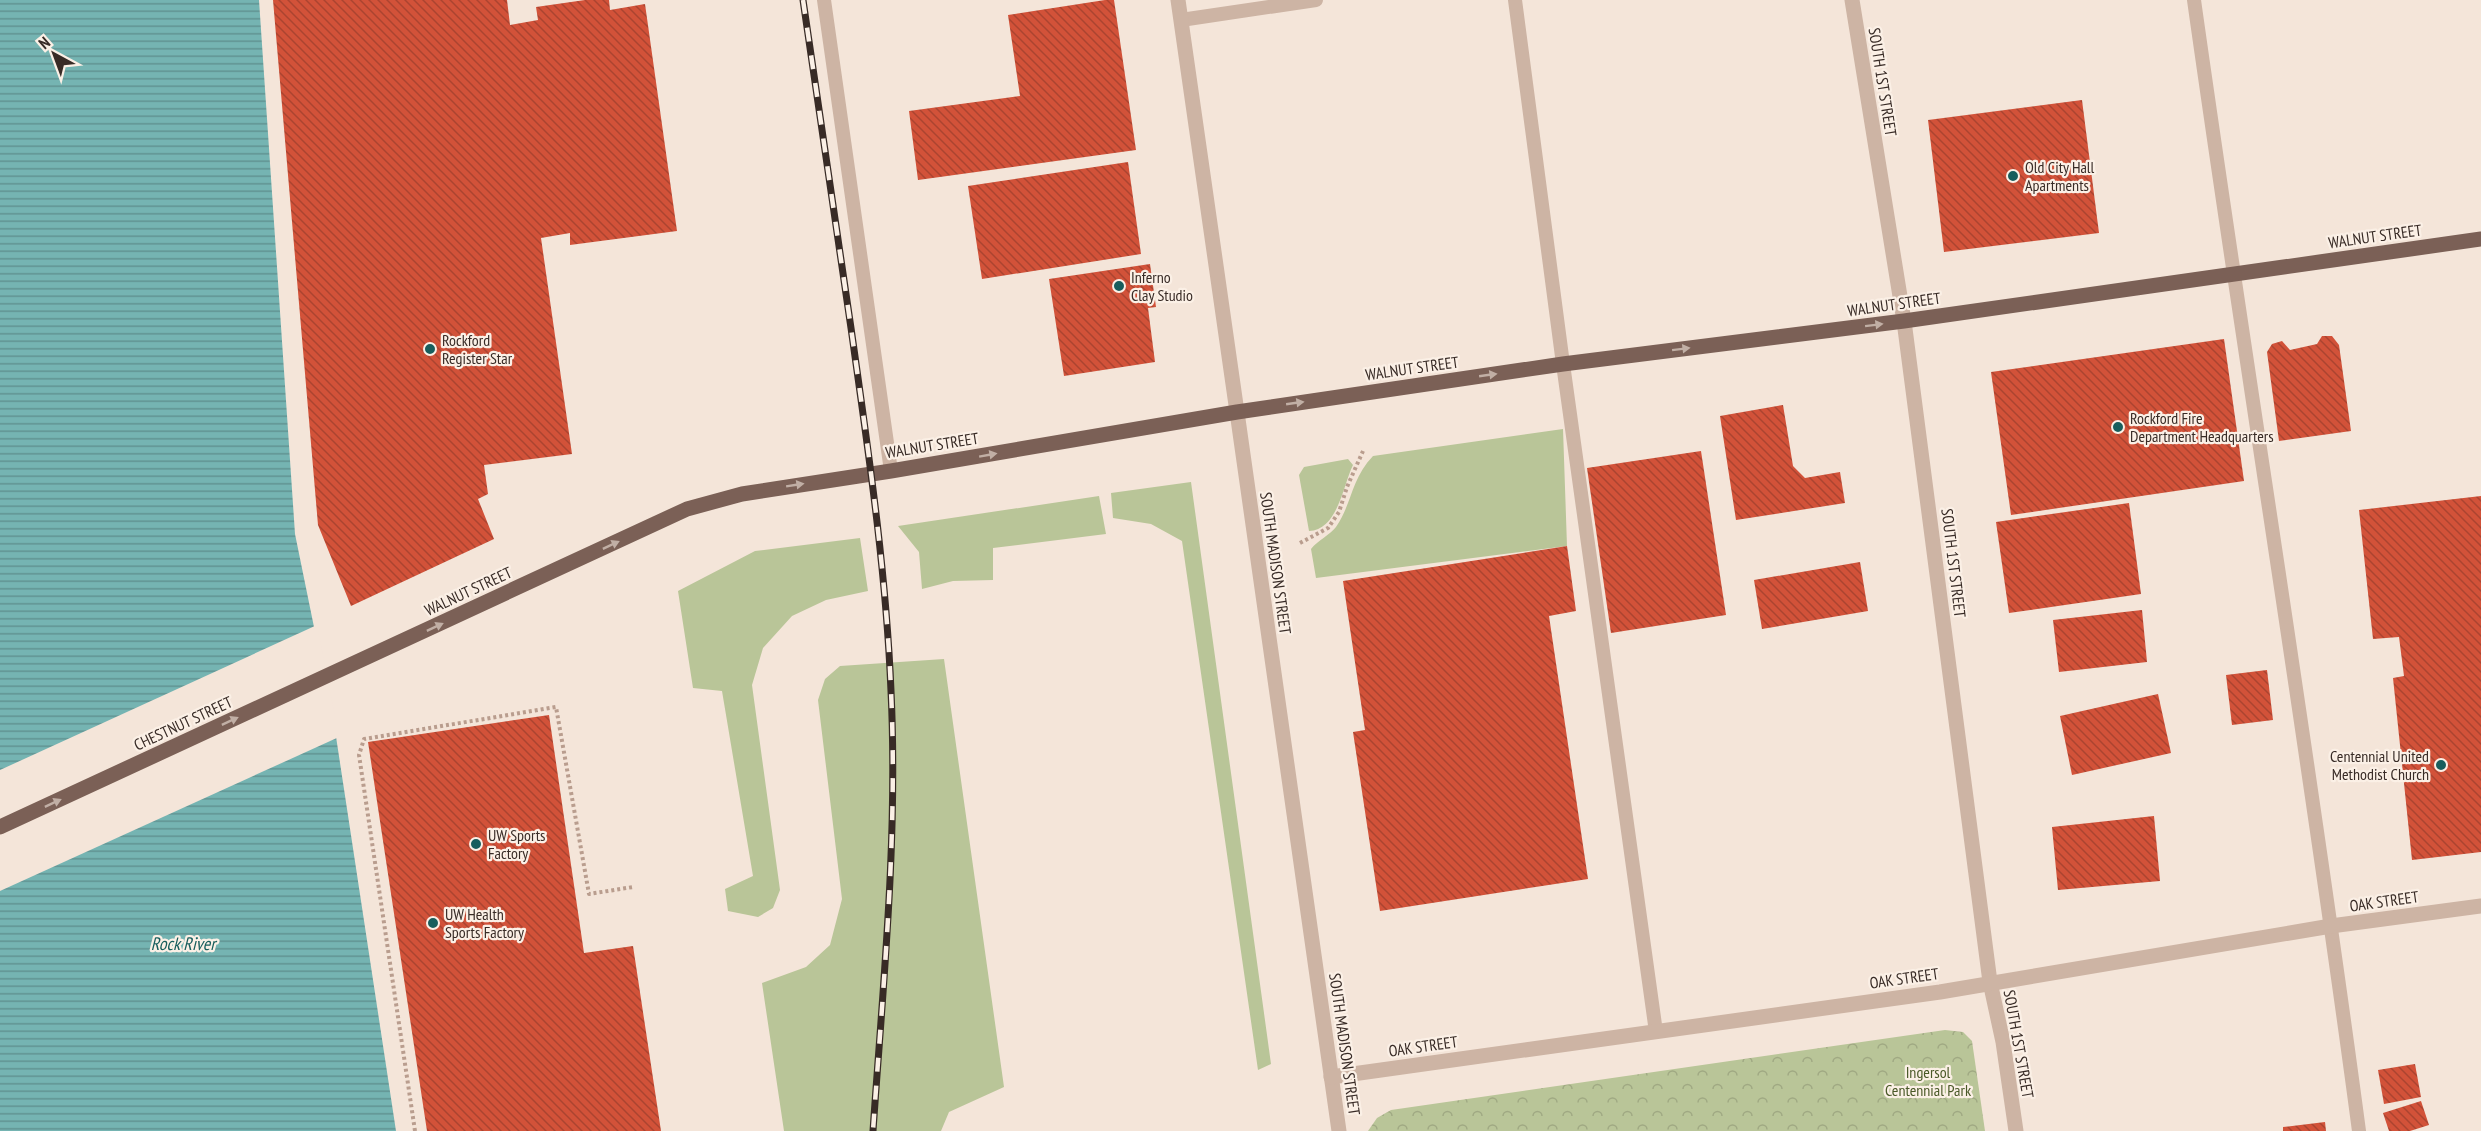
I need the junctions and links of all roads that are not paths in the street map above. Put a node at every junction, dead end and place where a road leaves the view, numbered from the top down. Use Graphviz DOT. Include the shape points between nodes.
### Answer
graph roads {
  1 [pos="824,0"];
  2 [pos="1178,0"];
  3 [pos="1316,0"];
  4 [pos="1515,0"];
  5 [pos="1852,0"];
  6 [pos="2194,0"];
  7 [pos="1181,20"];
  8 [pos="2481,239"];
  9 [pos="2232,274"];
  10 [pos="1904,321"];
  11 [pos="1563,364"];
  12 [pos="1237,412"];
  13 [pos="891,471"];
  14 [pos="382,652"];
  15 [pos="0,827"];
  16 [pos="2481,906"];
  17 [pos="2331,926"];
  18 [pos="1990,982"];
  19 [pos="1656,1032"];
  20 [pos="1331,1077"];
  21 [pos="1339,1131"];
  22 [pos="2016,1131"];
  23 [pos="2359,1131"];
  1 -- 13 [label="lane"];
  2 -- 7 [label="street, SOUTH MADISON STREET"];
  3 -- 7 [label="lane"];
  4 -- 11 [label="lane"];
  5 -- 10 [label="street, SOUTH 1ST STREET"];
  6 -- 9 [label="lane"];
  7 -- 12 [label="street, SOUTH MADISON STREET"];
  8 -- 9 [label="main road, WALNUT STREET"];
  9 -- 10 [label="main road, WALNUT STREET"];
  9 -- 17 [label="lane"];
  11 -- 10 [label="main road, WALNUT STREET, one-way"];
  10 -- 18 [label="street, SOUTH 1ST STREET"];
  12 -- 11 [label="main road, WALNUT STREET, one-way"];
  11 -- 19 [label="lane"];
  13 -- 12 [label="main road, WALNUT STREET, one-way"];
  12 -- 20 [label="street, SOUTH MADISON STREET"];
  14 -- 13 [label="main road, WALNUT STREET, one-way" via="687,509 742,494"];
  15 -- 14 [label="main road, CHESTNUT STREET, one-way"];
  16 -- 17 [label="street, OAK STREET"];
  17 -- 18 [label="street, OAK STREET"];
  17 -- 23 [label="lane"];
  18 -- 19 [label="street, OAK STREET"];
  18 -- 22 [label="street, SOUTH 1ST STREET"];
  19 -- 20 [label="street, OAK STREET"];
  20 -- 21 [label="street, SOUTH MADISON STREET"];
}
